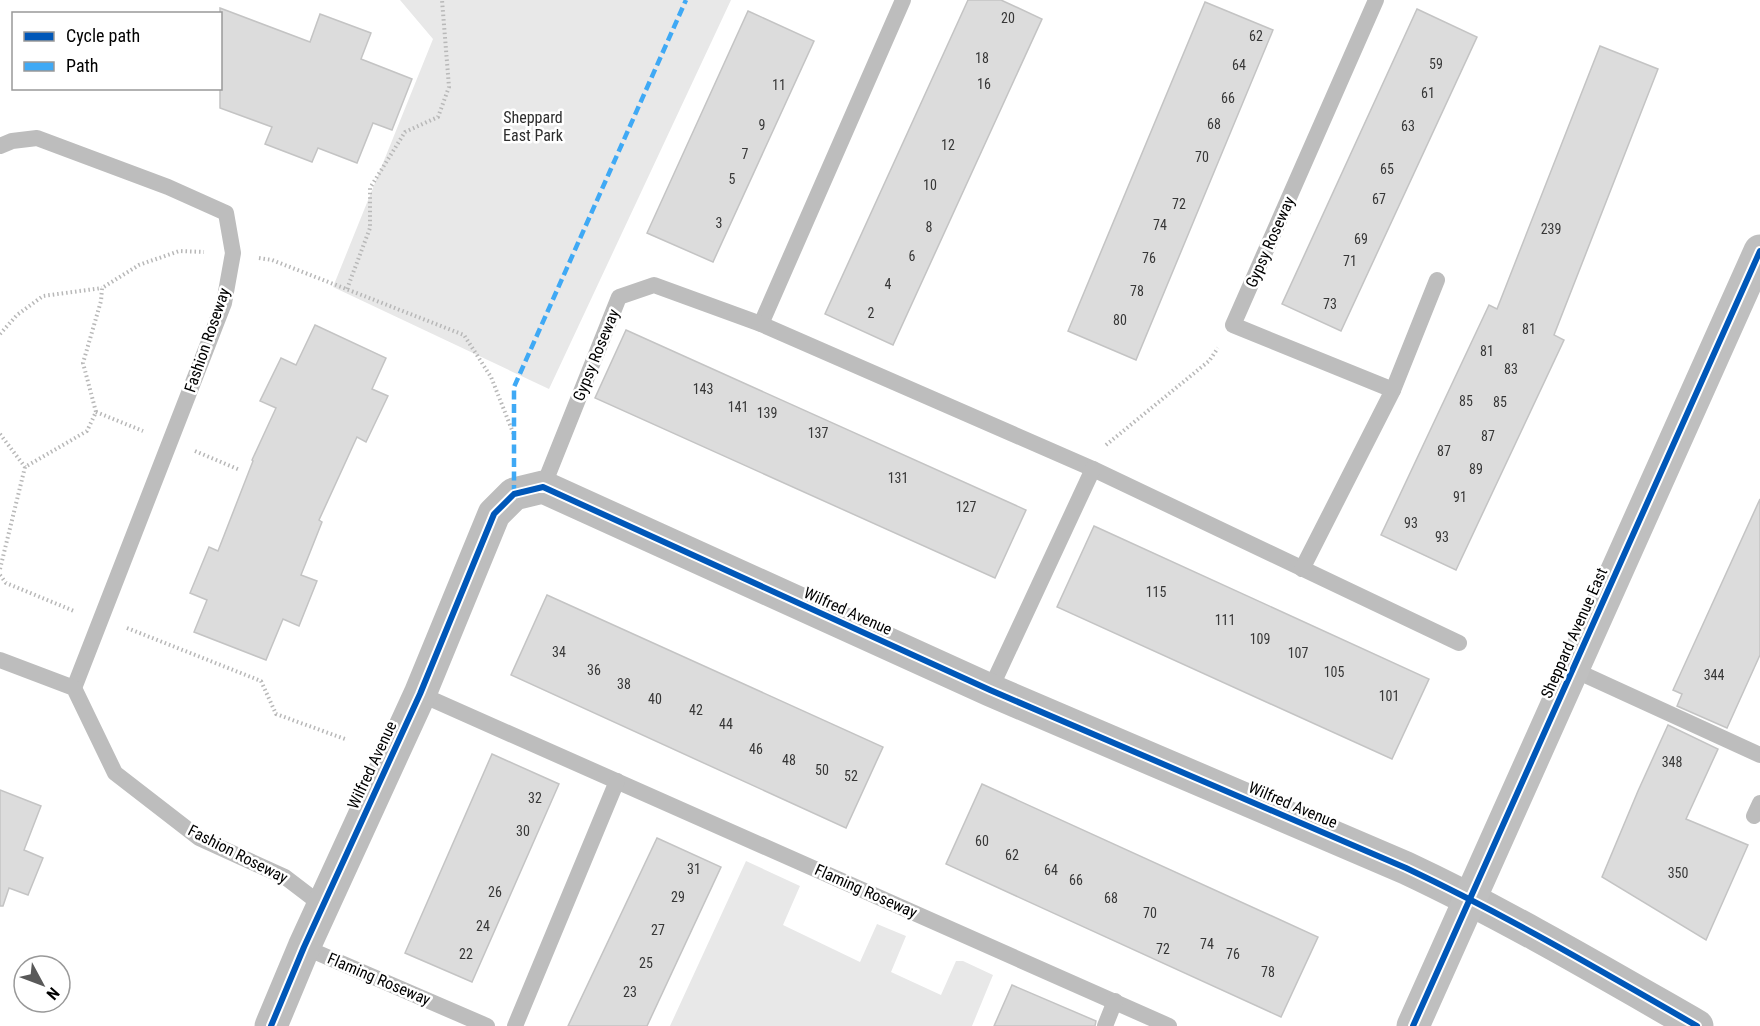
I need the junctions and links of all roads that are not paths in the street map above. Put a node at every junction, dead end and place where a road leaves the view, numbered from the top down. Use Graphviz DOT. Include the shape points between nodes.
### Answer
graph roads {
  1 [pos="903,0"];
  2 [pos="1376,0"];
  3 [pos="0,146"];
  4 [pos="1760,251"];
  5 [pos="1437,280"];
  6 [pos="761,324"];
  7 [pos="1393,390"];
  8 [pos="1093,469"];
  9 [pos="543,487"];
  10 [pos="1302,568"];
  11 [pos="1459,643"];
  12 [pos="0,660"];
  13 [pos="1572,669"];
  14 [pos="74,688"];
  15 [pos="990,690"];
  16 [pos="420,694"];
  17 [pos="1760,755"];
  18 [pos="617,781"];
  19 [pos="1469,898"];
  20 [pos="322,906"];
  21 [pos="304,947"];
  22 [pos="1115,1001"];
  23 [pos="271,1026"];
  24 [pos="487,1026"];
  25 [pos="515,1026"];
  26 [pos="1105,1026"];
  27 [pos="1169,1026"];
  28 [pos="1413,1026"];
  29 [pos="1697,1026"];
  1 -- 6 [label="lane"];
  2 -- 7 [label="lane, Gypsy Roseway" via="1233,325"];
  3 -- 14 [label="lane, Fashion Roseway" via="38,138 226,213 233,254 224,303"];
  4 -- 13 [label="main road, Sheppard Avenue East"];
  5 -- 7 [label="lane"];
  6 -- 8 [label="lane, Gypsy Roseway"];
  6 -- 9 [label="lane, Gypsy Roseway" via="654,285 619,297"];
  7 -- 10 [label="lane"];
  8 -- 10 [label="lane, Gypsy Roseway"];
  8 -- 15 [label="lane"];
  9 -- 15 [label="street, Wilfred Avenue"];
  9 -- 16 [label="street, Wilfred Avenue" via="514,494 494,513"];
  10 -- 11 [label="lane, Gypsy Roseway"];
  12 -- 14 [label="lane"];
  13 -- 17 [label="lane"];
  13 -- 19 [label="main road, Sheppard Avenue East"];
  14 -- 20 [label="lane, Fashion Roseway" via="115,773 199,838 285,877"];
  15 -- 19 [label="street, Wilfred Avenue"];
  16 -- 18 [label="lane, Flaming Roseway"];
  16 -- 20 [label="street, Wilfred Avenue"];
  18 -- 22 [label="lane, Flaming Roseway"];
  18 -- 25 [label="lane"];
  19 -- 28 [label="main road, Sheppard Avenue East"];
  19 -- 29 [label="street, Wilfred Avenue"];
  20 -- 21 [label="street, Wilfred Avenue"];
  21 -- 23 [label="street, Wilfred Avenue"];
  21 -- 24 [label="lane, Flaming Roseway"];
  22 -- 26 [label="lane"];
  22 -- 27 [label="lane, Flaming Roseway"];
}
